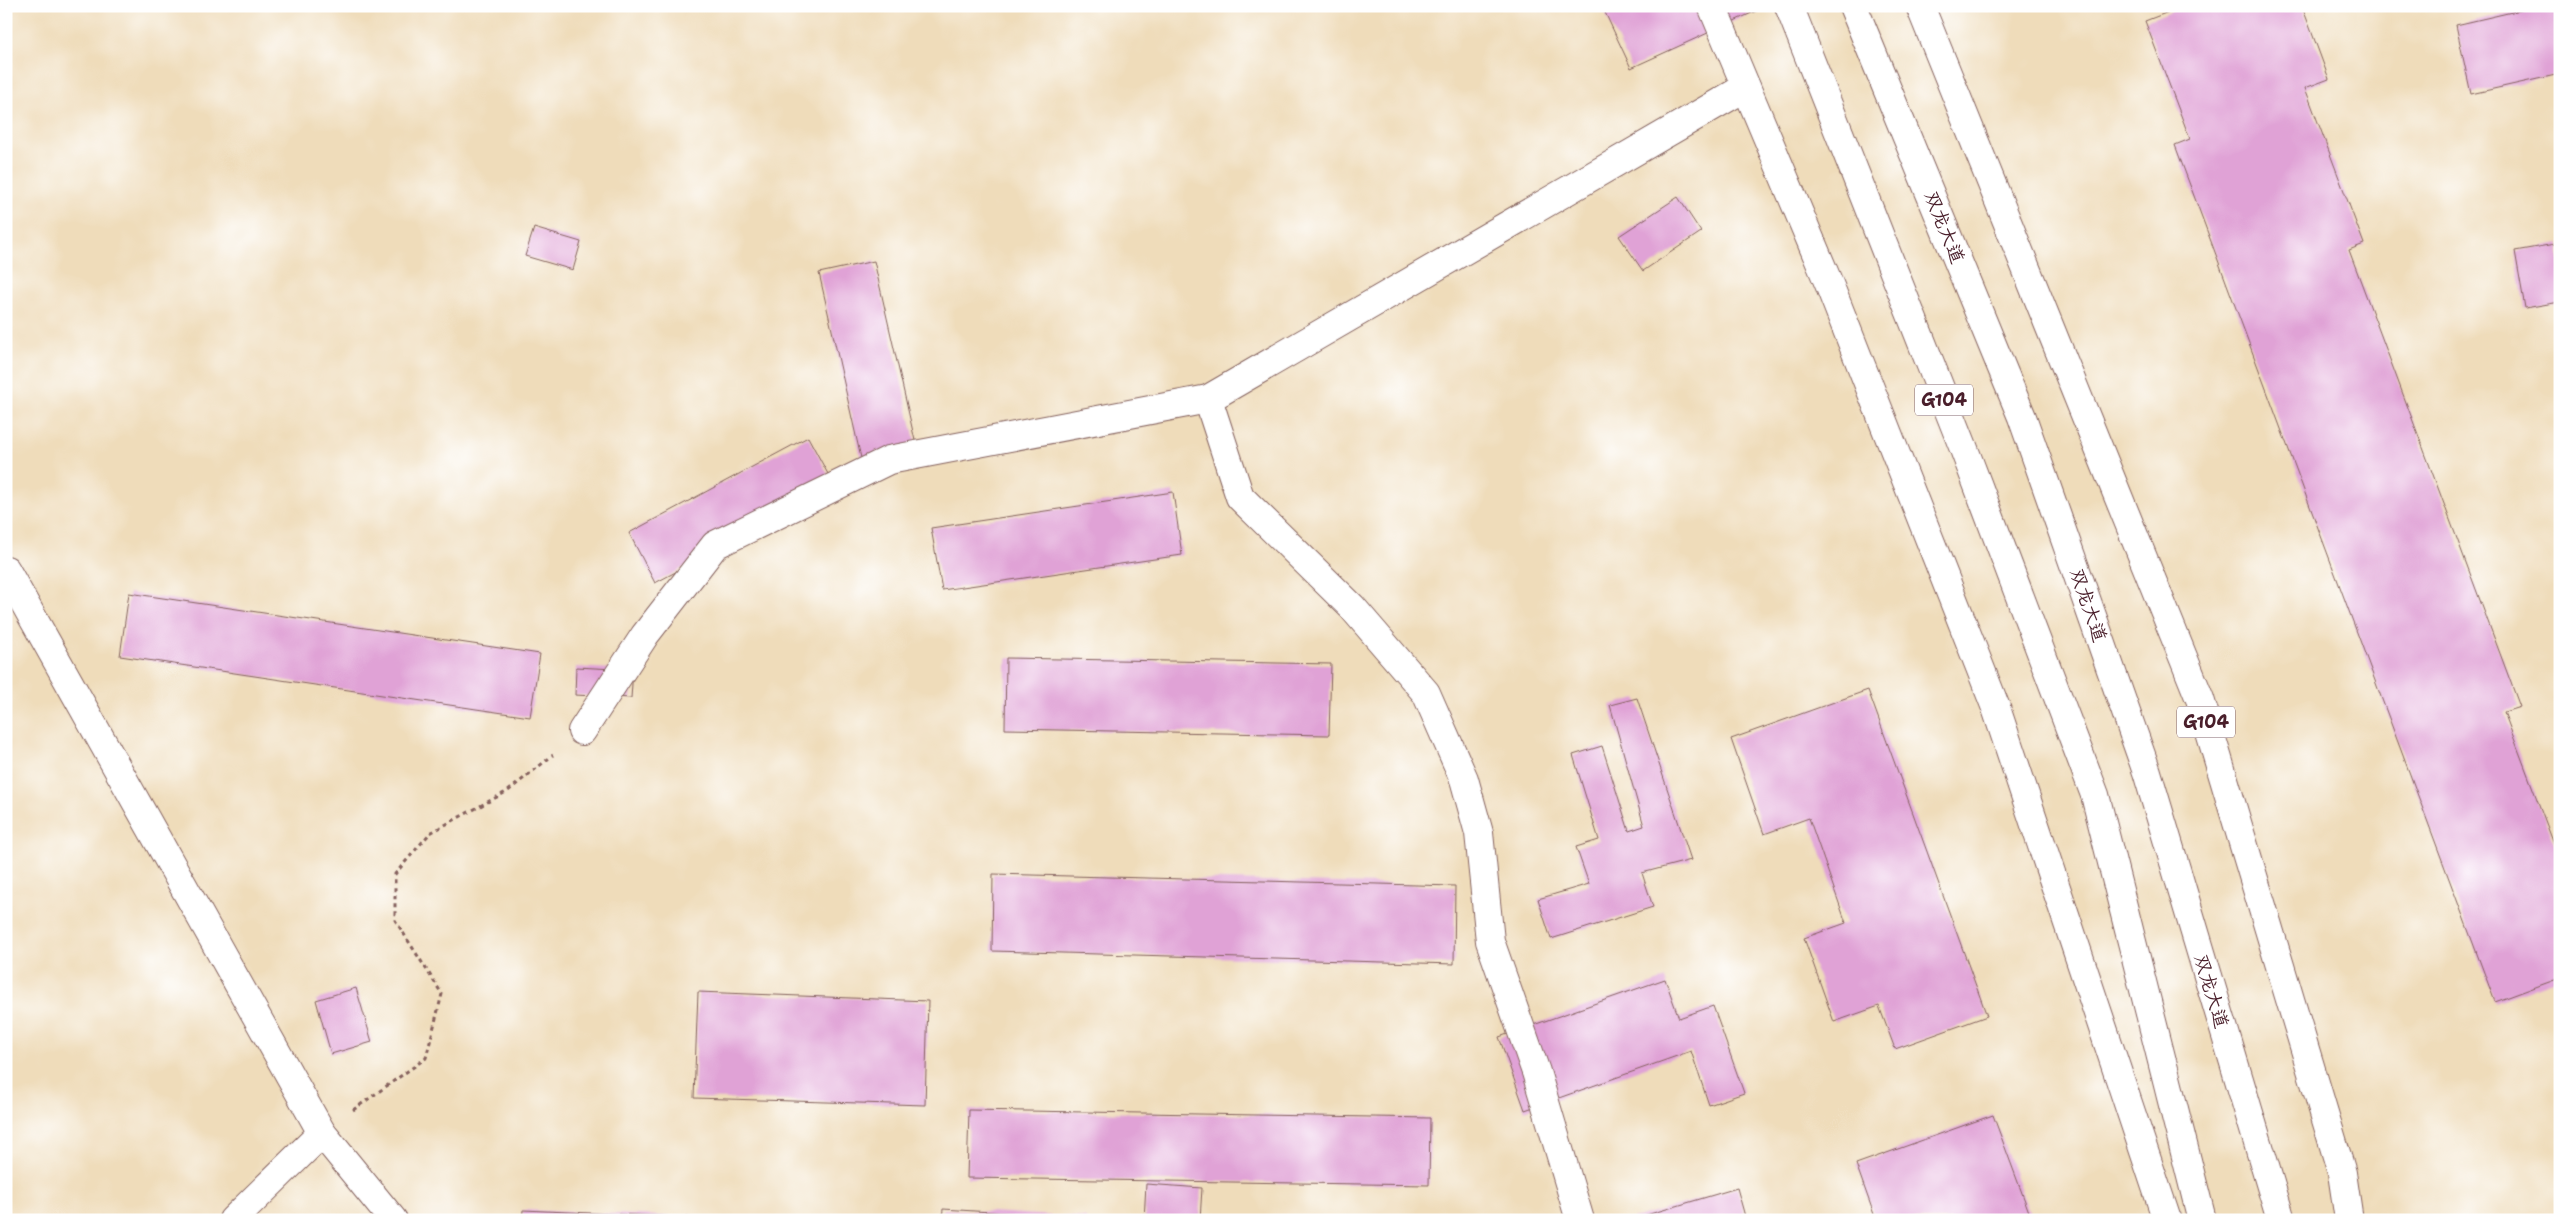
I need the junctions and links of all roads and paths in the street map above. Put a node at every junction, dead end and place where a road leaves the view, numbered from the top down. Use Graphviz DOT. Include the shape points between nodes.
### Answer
graph roads {
  1 [pos="1712,6"];
  2 [pos="1789,6"];
  3 [pos="1853,6"];
  4 [pos="1920,6"];
  5 [pos="1746,88"];
  6 [pos="1208,399"];
  7 [pos="6,570"];
  8 [pos="582,731"];
  9 [pos="322,1133"];
  10 [pos="233,1220"];
  11 [pos="393,1220"];
  12 [pos="1580,1220"];
  13 [pos="2167,1220"];
  14 [pos="2202,1220"];
  15 [pos="2281,1220"];
  16 [pos="2349,1220"];
  1 -- 5 [label="main road"];
  2 -- 14 [label="main road, G104" via="2096,795"];
  3 -- 15 [label="main road, 双龙大道" via="2022,417 2147,772"];
  4 -- 16 [label="main road, G104" via="2200,699 2342,1173"];
  5 -- 6 [label="main road"];
  5 -- 13 [label="main road" via="1829,284 1996,708"];
  6 -- 8 [label="main road" via="889,460 714,545 644,635"];
  6 -- 12 [label="main road" via="1240,497 1352,607 1426,692 1464,779 1479,833 1490,941 1536,1072"];
  7 -- 9 [label="main road"];
  8 -- 9 [label="path" via="508,791 430,833 396,874 396,920 442,994 426,1058"];
  9 -- 10 [label="main road"];
  9 -- 11 [label="main road"];
}
